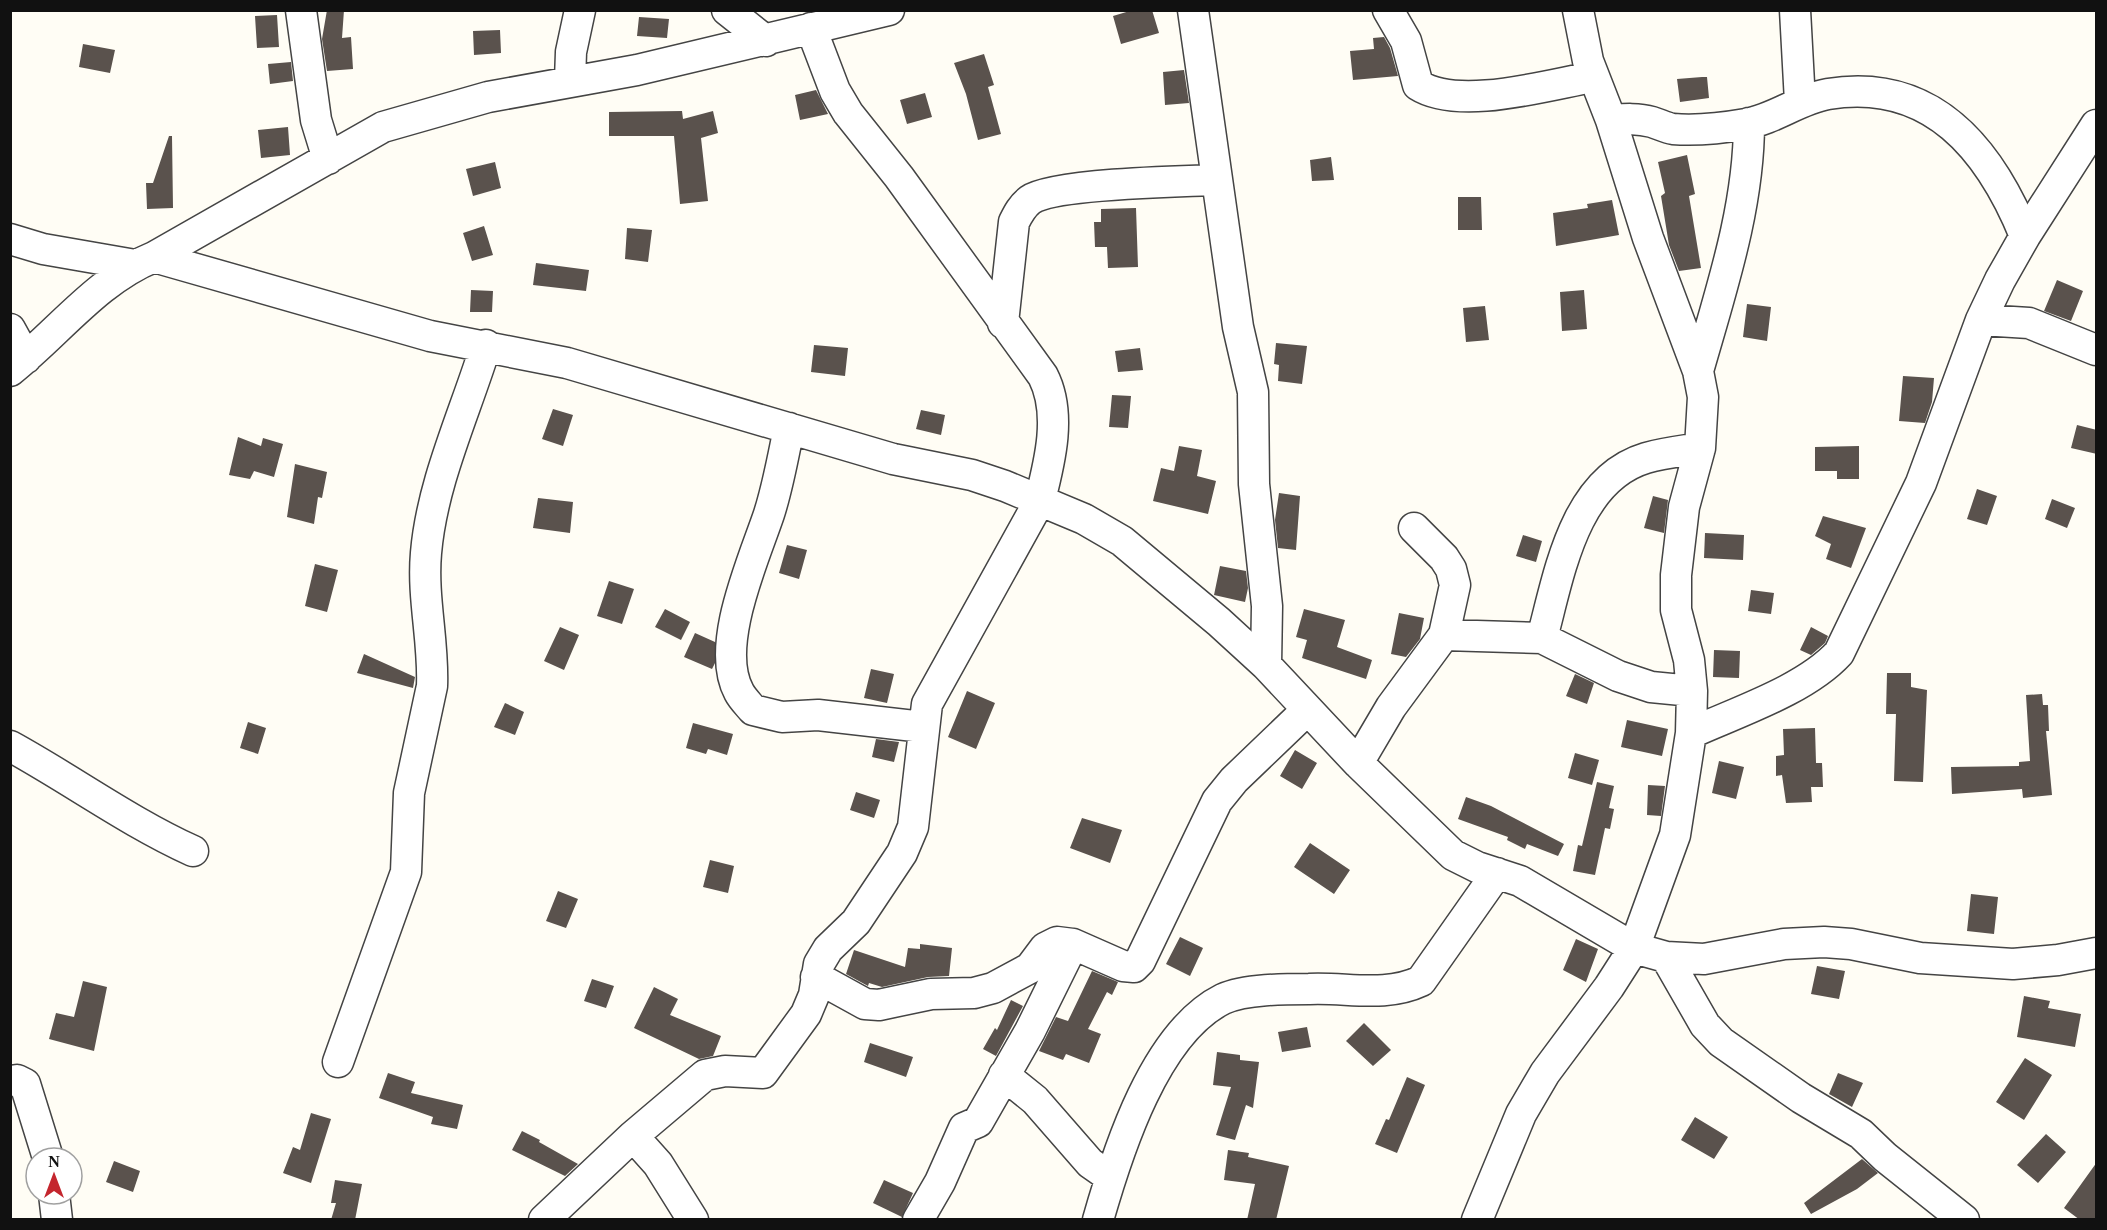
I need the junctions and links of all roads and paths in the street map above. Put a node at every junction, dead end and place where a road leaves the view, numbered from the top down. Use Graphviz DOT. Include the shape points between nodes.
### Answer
graph roads {
  1 [pos="301,10"];
  2 [pos="580,10"];
  3 [pos="728,10"];
  4 [pos="889,10"];
  5 [pos="1193,10"];
  6 [pos="1388,10"];
  7 [pos="1578,10"];
  8 [pos="1795,10"];
  9 [pos="811,28"];
  10 [pos="766,41"];
  11 [pos="1593,77"];
  12 [pos="570,80"];
  13 [pos="1800,102"];
  14 [pos="1611,120"];
  15 [pos="1749,123"];
  16 [pos="2097,125"];
  17 [pos="328,159"];
  18 [pos="1216,180"];
  19 [pos="2025,236"];
  20 [pos="10,238"];
  21 [pos="145,261"];
  22 [pos="1981,320"];
  23 [pos="1003,323"];
  24 [pos="10,329"];
  25 [pos="486,345"];
  26 [pos="2097,350"];
  27 [pos="18,364"];
  28 [pos="1698,371"];
  29 [pos="789,428"];
  30 [pos="1700,448"];
  31 [pos="1040,500"];
  32 [pos="1414,528"];
  33 [pos="1444,636"];
  34 [pos="1542,638"];
  35 [pos="1266,665"];
  36 [pos="1692,692"];
  37 [pos="1307,710"];
  38 [pos="923,727"];
  39 [pos="1691,733"];
  40 [pos="10,746"];
  41 [pos="1358,763"];
  42 [pos="193,851"];
  43 [pos="1497,873"];
  44 [pos="1073,944"];
  45 [pos="1634,948"];
  46 [pos="2097,953"];
  47 [pos="1666,957"];
  48 [pos="816,977"];
  49 [pos="338,1062"];
  50 [pos="1004,1075"];
  51 [pos="10,1081"];
  52 [pos="633,1136"];
  53 [pos="44,1146"];
  54 [pos="1110,1177"];
  55 [pos="553,1217"];
  56 [pos="693,1220"];
  57 [pos="918,1220"];
  58 [pos="1098,1220"];
  59 [pos="1477,1220"];
  60 [pos="1964,1220"];
  1 -- 17 [label="street" via="316,120"];
  2 -- 12 [label="street"];
  3 -- 10 [label="street"];
  4 -- 9 [label="street"];
  5 -- 18 [label="street"];
  6 -- 11 [label="street" via="1406,42 1418,85 1431,93 1496,96"];
  7 -- 11 [label="street"];
  8 -- 13 [label="street"];
  9 -- 10 [label="street"];
  9 -- 23 [label="street" via="835,91 848,113 899,177"];
  10 -- 12 [label="street" via="637,70"];
  11 -- 14 [label="street"];
  12 -- 17 [label="street" via="488,97 383,127"];
  13 -- 15 [label="street"];
  13 -- 19 [label="street" via="1828,94 1876,94 1895,96 1930,111 1963,134 1983,155 2014,207"];
  14 -- 15 [label="street" via="1633,119 1680,129"];
  14 -- 28 [label="street" via="1644,228"];
  15 -- 28 [label="street" via="1749,165 1742,212"];
  16 -- 19 [label="street"];
  17 -- 21 [label="street"];
  18 -- 23 [label="street" via="1118,184 1032,198 1014,222"];
  18 -- 35 [label="street" via="1238,327 1253,392 1254,484 1267,606"];
  19 -- 22 [label="street"];
  20 -- 21 [label="street" via="43,249"];
  21 -- 25 [label="street" via="430,336"];
  21 -- 27 [label="street" via="105,285"];
  22 -- 26 [label="street" via="2030,323"];
  22 -- 39 [label="street" via="1921,483 1839,653 1805,682"];
  23 -- 31 [label="street" via="1043,376 1053,403 1048,468"];
  24 -- 27 [label="street"];
  25 -- 29 [label="street" via="567,363"];
  25 -- 49 [label="street" via="442,476 426,551 425,608 432,686 409,793 406,872"];
  28 -- 30 [label="street" via="1703,397"];
  29 -- 31 [label="street" via="893,459 972,475"];
  29 -- 38 [label="street" via="770,511 731,644 738,691 753,710 782,717 826,716"];
  30 -- 34 [label="street" via="1644,459 1616,473 1585,508 1572,529"];
  30 -- 36 [label="street" via="1684,507 1676,575 1676,610 1689,660"];
  31 -- 35 [label="street" via="1122,541 1172,579"];
  31 -- 38 [label="street" via="927,704"];
  32 -- 33 [label="street" via="1451,569 1455,585"];
  33 -- 34 [label="street"];
  33 -- 41 [label="street" via="1391,707"];
  34 -- 36 [label="street" via="1618,676 1651,687"];
  35 -- 37 [label="street"];
  36 -- 39 [label="street"];
  37 -- 41 [label="street"];
  37 -- 44 [label="street" via="1217,801 1140,961 1134,967 1123,966"];
  38 -- 48 [label="street" via="913,827 902,853 862,915 828,949"];
  39 -- 45 [label="street" via="1675,835"];
  40 -- 42 [label="street" via="142,826"];
  41 -- 43 [label="street" via="1453,855"];
  43 -- 45 [label="street" via="1550,896"];
  43 -- 54 [label="street" via="1421,981 1403,989 1381,991 1310,988 1258,992 1225,999 1198,1017 1172,1043 1155,1069"];
  44 -- 48 [label="street" via="1057,942 1045,948 1030,968 993,988 974,993 931,994 879,1005 865,1004"];
  44 -- 50 [label="street"];
  45 -- 47 [label="street"];
  45 -- 59 [label="street" via="1545,1073 1521,1114"];
  46 -- 47 [label="street" via="2058,960 1981,963 1920,958 1824,942 1784,944 1704,959"];
  47 -- 60 [label="street" via="1705,1025 1721,1042 1861,1134"];
  48 -- 52 [label="street" via="806,1014 763,1073 725,1071 705,1076"];
  50 -- 54 [label="street" via="1035,1100 1090,1163"];
  50 -- 57 [label="street" via="978,1122 964,1128"];
  51 -- 53 [label="street" via="26,1084"];
  52 -- 55 [label="street"];
  52 -- 56 [label="street" via="658,1164"];
  54 -- 58 [label="street"];
}
